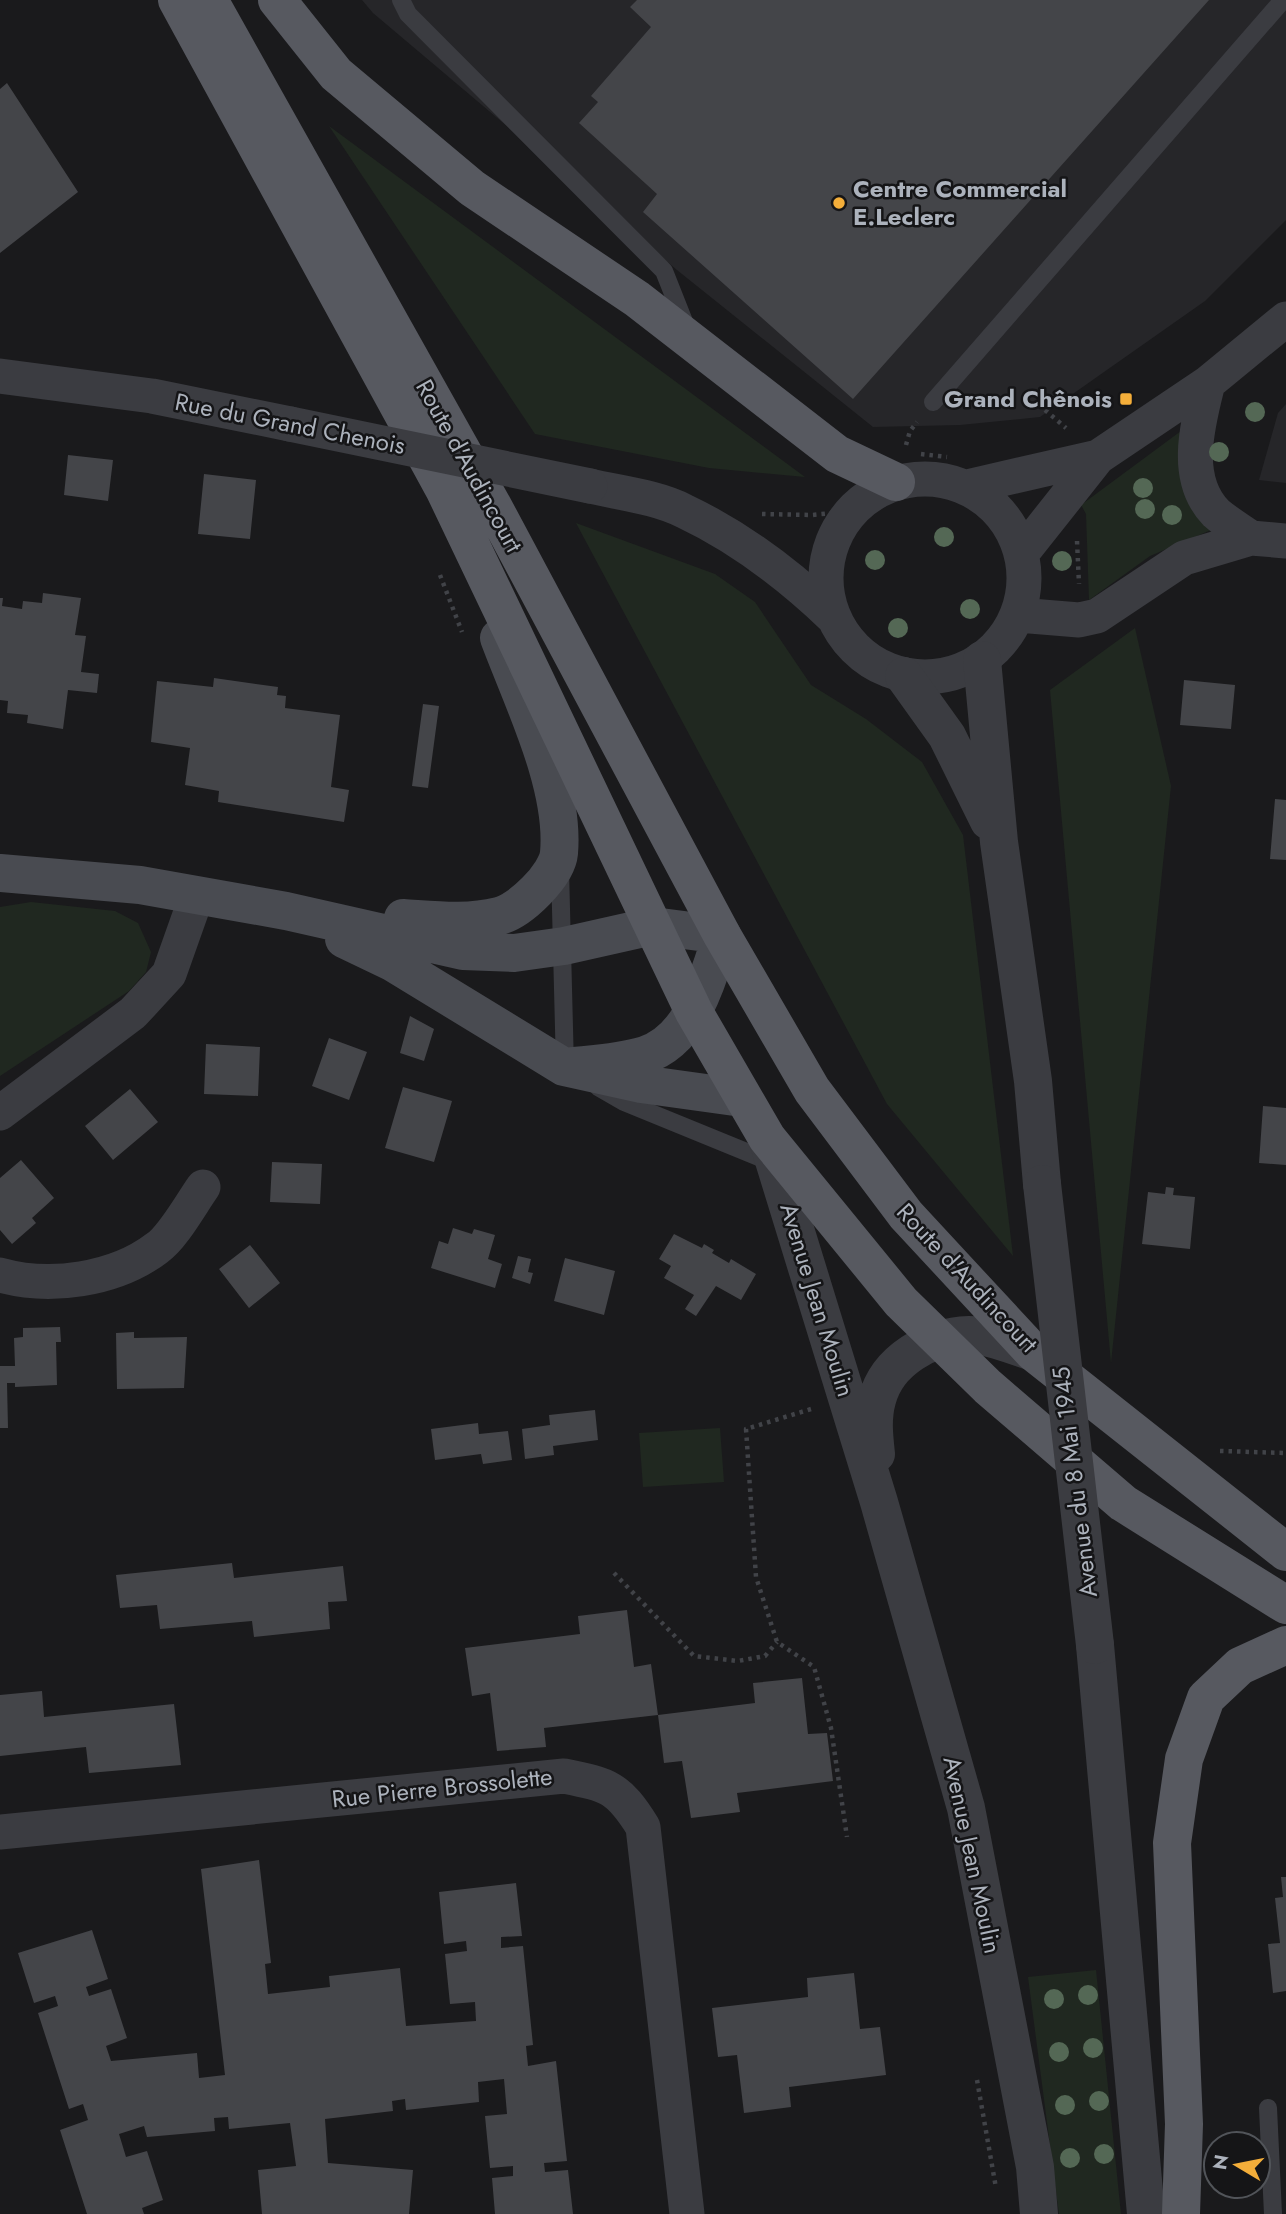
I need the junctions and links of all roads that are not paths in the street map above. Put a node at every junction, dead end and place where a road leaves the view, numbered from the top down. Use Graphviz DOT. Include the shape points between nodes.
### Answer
graph roads {
  1 [pos="177,0"];
  2 [pos="209,0"];
  3 [pos="277,0"];
  4 [pos="401,0"];
  5 [pos="1283,0"];
  6 [pos="1286,319"];
  7 [pos="693,342"];
  8 [pos="0,376"];
  9 [pos="1208,383"];
  10 [pos="933,402"];
  11 [pos="1098,457"];
  12 [pos="906,463"];
  13 [pos="961,473"];
  14 [pos="445,491"];
  15 [pos="1251,538"];
  16 [pos="1286,541"];
  17 [pos="1022,553"];
  18 [pos="1017,615"];
  19 [pos="833,617"];
  20 [pos="982,660"];
  21 [pos="904,676"];
  22 [pos="999,842"];
  23 [pos="560,855"];
  24 [pos="0,873"];
  25 [pos="197,895"];
  26 [pos="286,911"];
  27 [pos="653,926"];
  28 [pos="722,935"];
  29 [pos="564,946"];
  30 [pos="694,1012"];
  31 [pos="564,1067"];
  32 [pos="742,1098"];
  33 [pos="0,1113"];
  34 [pos="764,1148"];
  35 [pos="203,1187"];
  36 [pos="0,1275"];
  37 [pos="940,1340"];
  38 [pos="1033,1352"];
  39 [pos="879,1502"];
  40 [pos="1286,1552"];
  41 [pos="1286,1605"];
  42 [pos="1286,1645"];
  43 [pos="0,1832"];
  44 [pos="1268,2108"];
  45 [pos="1139,2123"];
  46 [pos="687,2214"];
  47 [pos="1039,2214"];
  48 [pos="1146,2214"];
  49 [pos="1163,2214"];
  50 [pos="1181,2214"];
  51 [pos="1273,2214"];
  1 -- 14 [label="main road, Route d'Audincourt"];
  2 -- 28 [label="main road, Route d'Audincourt" via="494,508"];
  3 -- 7 [label="main road" via="336,74 472,188"];
  4 -- 7 [label="lane" via="408,14 664,271"];
  5 -- 10 [label="lane"];
  6 -- 9 [label="street"];
  7 -- 12 [label="main road" via="837,454"];
  8 -- 19 [label="street, Rue du Grand Chenois, bridge" via="152,396 590,486 682,510 762,558"];
  9 -- 11 [label="street"];
  9 -- 15 [label="street" via="1195,434 1201,487 1215,512"];
  11 -- 13 [label="street"];
  11 -- 17 [label="street"];
  12 -- 13 [label="street" via="920,478 944,479"];
  12 -- 19 [label="street" via="841,523 828,555 826,587"];
  13 -- 17 [label="street" via="1010,526"];
  14 -- 23 [label="main road, Route d'Audincourt" via="547,767"];
  14 -- 27 [label="main road, Route d'Audincourt"];
  15 -- 16 [label="street"];
  15 -- 18 [label="street" via="1184,558 1097,616 1079,620"];
  17 -- 18 [label="street" via="1025,584"];
  18 -- 20 [label="street" via="1003,640"];
  19 -- 21 [label="street" via="858,651 874,664"];
  20 -- 21 [label="street" via="957,673 931,678"];
  20 -- 22 [label="street, Avenue du 8 Mai 1945"];
  21 -- 22 [label="street, Avenue du 8 Mai 1945" via="947,736"];
  22 -- 45 [label="street, Avenue du 8 Mai 1945, bridge" via="1032,1081 1095,1645"];
  23 -- 26 [label="main road" via="524,903 502,915 466,922"];
  23 -- 29 [label="lane"];
  24 -- 25 [label="main road" via="104,880"];
  25 -- 26 [label="main road"];
  25 -- 33 [label="street" via="169,974 133,1013"];
  26 -- 29 [label="main road" via="463,951 514,953"];
  26 -- 31 [label="main road" via="392,962"];
  27 -- 28 [label="main road"];
  27 -- 29 [label="main road"];
  27 -- 30 [label="main road, Route d'Audincourt"];
  28 -- 30 [label="main road"];
  28 -- 38 [label="main road, Route d'Audincourt" via="812,1090 906,1215"];
  29 -- 31 [label="lane"];
  30 -- 31 [label="main road" via="667,1043 647,1054"];
  30 -- 32 [label="main road, Route d'Audincourt"];
  31 -- 32 [label="main road" via="641,1084"];
  31 -- 34 [label="lane" via="624,1102"];
  32 -- 34 [label="main road, Route d'Audincourt"];
  34 -- 37 [label="main road, Route d'Audincourt"];
  34 -- 39 [label="street, Avenue Jean Moulin"];
  35 -- 36 [label="street" via="158,1248 110,1272 72,1281"];
  37 -- 38 [label="street, Avenue Jean Moulin" via="971,1335"];
  37 -- 39 [label="street, Avenue Jean Moulin" via="916,1350 888,1373 877,1398 873,1423"];
  37 -- 41 [label="main road, Route d'Audincourt" via="1123,1503"];
  38 -- 40 [label="main road, Route d'Audincourt"];
  39 -- 47 [label="street, Avenue Jean Moulin" via="966,1808 1035,2167"];
  42 -- 50 [label="main road" via="1240,1666 1206,1698 1184,1759 1172,1843 1184,2124"];
  43 -- 46 [label="street, Rue Pierre Brossolette" via="564,1776 593,1782 624,1797 643,1827"];
  44 -- 51 [label="lane"];
  45 -- 48 [label="street, Avenue du 8 Mai 1945"];
  45 -- 49 [label="street, Avenue du 8 Mai 1945"];
}
